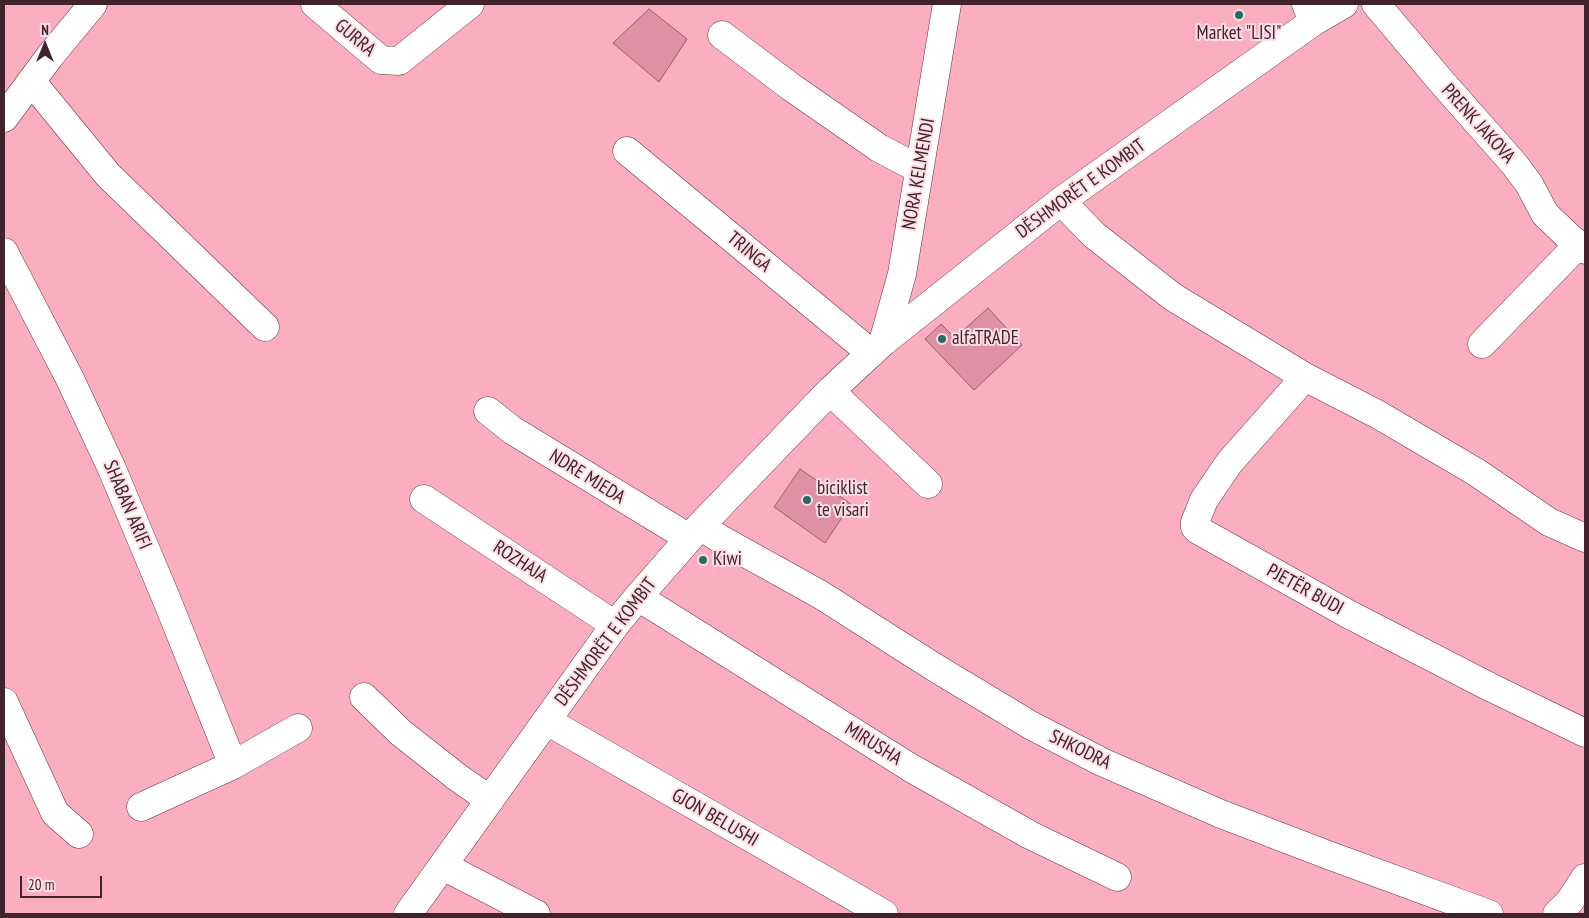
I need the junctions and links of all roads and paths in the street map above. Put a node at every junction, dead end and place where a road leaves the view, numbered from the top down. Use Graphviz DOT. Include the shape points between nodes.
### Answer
graph roads {
  1 [pos="93,4"];
  2 [pos="315,4"];
  3 [pos="470,4"];
  4 [pos="948,4"];
  5 [pos="1344,4"];
  6 [pos="1376,4"];
  7 [pos="1310,13"];
  8 [pos="722,35"];
  9 [pos="32,82"];
  10 [pos="4,118"];
  11 [pos="627,151"];
  12 [pos="919,169"];
  13 [pos="1061,201"];
  14 [pos="1582,247"];
  15 [pos="4,252"];
  16 [pos="266,327"];
  17 [pos="1482,344"];
  18 [pos="877,348"];
  19 [pos="1305,377"];
  20 [pos="830,391"];
  21 [pos="488,411"];
  22 [pos="928,484"];
  23 [pos="424,499"];
  24 [pos="694,532"];
  25 [pos="1585,538"];
  26 [pos="638,597"];
  27 [pos="615,625"];
  28 [pos="364,697"];
  29 [pos="4,702"];
  30 [pos="547,721"];
  31 [pos="298,728"];
  32 [pos="1585,733"];
  33 [pos="233,765"];
  34 [pos="490,800"];
  35 [pos="142,807"];
  36 [pos="79,834"];
  37 [pos="443,866"];
  38 [pos="1117,878"];
  39 [pos="1585,878"];
  40 [pos="408,914"];
  41 [pos="536,914"];
  42 [pos="884,914"];
  43 [pos="1489,914"];
  44 [pos="1557,914"];
  1 -- 9 [label="street"];
  2 -- 3 [label="street, GURRA" via="381,60 399,62"];
  4 -- 12 [label="street, NORA KELMENDI"];
  5 -- 7 [label="street, DËSHMORËT E KOMBIT"];
  6 -- 14 [label="street, PRENK JAKOVA" via="1515,165 1546,214"];
  7 -- 13 [label="street, DËSHMORËT E KOMBIT"];
  8 -- 12 [label="street" via="879,148"];
  9 -- 10 [label="street"];
  9 -- 16 [label="street" via="108,175"];
  11 -- 18 [label="street, TRINGA"];
  12 -- 18 [label="street, NORA KELMENDI" via="902,274"];
  13 -- 18 [label="street, DËSHMORËT E KOMBIT"];
  13 -- 19 [label="street" via="1094,235 1173,297"];
  14 -- 17 [label="street, PRENK JAKOVA"];
  15 -- 33 [label="street, SHABAN ARIFI" via="70,379 112,470"];
  18 -- 20 [label="street, DËSHMORËT E KOMBIT"];
  19 -- 25 [label="street" via="1377,414 1476,472 1549,522"];
  19 -- 32 [label="street, PJETËR BUDI" via="1229,464 1204,500 1195,527 1350,615"];
  20 -- 22 [label="street"];
  20 -- 24 [label="street, DËSHMORËT E KOMBIT"];
  21 -- 24 [label="street, NDRE MJEDA" via="512,430"];
  23 -- 27 [label="street, ROZHAJA"];
  24 -- 26 [label="street, DËSHMORËT E KOMBIT"];
  24 -- 43 [label="street, SHKODRA" via="722,540 821,595 1032,726 1102,762 1230,818"];
  26 -- 27 [label="street, DËSHMORËT E KOMBIT"];
  26 -- 38 [label="street, MIRUSHA" via="911,768 1030,835"];
  27 -- 30 [label="street, DËSHMORËT E KOMBIT"];
  28 -- 34 [label="street" via="400,732"];
  29 -- 36 [label="street" via="56,814"];
  30 -- 34 [label="street, DËSHMORËT E KOMBIT"];
  30 -- 42 [label="street, GJON BELUSHI"];
  31 -- 33 [label="street"];
  33 -- 35 [label="street"];
  34 -- 37 [label="street, DËSHMORËT E KOMBIT"];
  37 -- 40 [label="street, DËSHMORËT E KOMBIT"];
  37 -- 41 [label="street"];
  39 -- 44 [label="street"];
}
